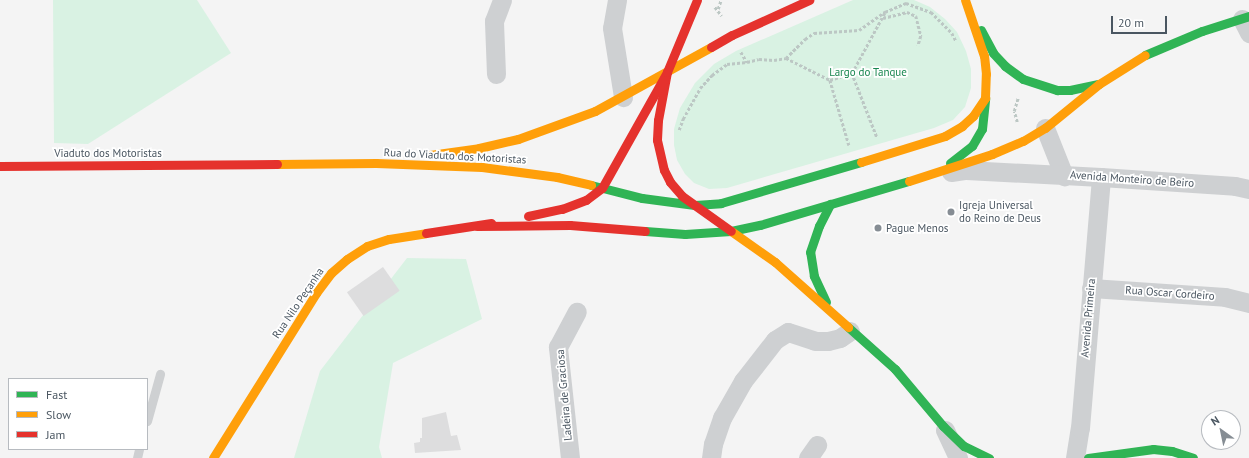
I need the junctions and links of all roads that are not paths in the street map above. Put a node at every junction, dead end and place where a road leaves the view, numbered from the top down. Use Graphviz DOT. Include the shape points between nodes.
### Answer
graph roads {
  1 [pos="502,0"];
  2 [pos="617,0"];
  3 [pos="697,0"];
  4 [pos="809,0"];
  5 [pos="965,0"];
  6 [pos="1246,23"];
  7 [pos="667,72"];
  8 [pos="496,74"];
  9 [pos="1099,84"];
  10 [pos="623,98"];
  11 [pos="985,98"];
  12 [pos="1063,100"];
  13 [pos="1046,128"];
  14 [pos="376,163"];
  15 [pos="216,164"];
  16 [pos="0,166"];
  17 [pos="932,174"];
  18 [pos="1064,176"];
  19 [pos="1101,178"];
  20 [pos="602,188"];
  21 [pos="1249,189"];
  22 [pos="830,204"];
  23 [pos="695,205"];
  24 [pos="477,226"];
  25 [pos="730,231"];
  26 [pos="810,252"];
  27 [pos="803,260"];
  28 [pos="775,262"];
  29 [pos="789,264"];
  30 [pos="1091,288"];
  31 [pos="1249,302"];
  32 [pos="577,312"];
  33 [pos="834,315"];
  34 [pos="850,331"];
  35 [pos="160,374"];
  36 [pos="148,417"];
  37 [pos="943,426"];
  38 [pos="213,458"];
  39 [pos="570,458"];
  40 [pos="711,458"];
  41 [pos="958,458"];
  42 [pos="989,458"];
  43 [pos="1075,458"];
  44 [pos="1088,458"];
  45 [pos="1193,458"];
  1 -- 8 [label="street" via="494,21"];
  2 -- 10 [label="street" via="612,28 613,46"];
  3 -- 7 [label="main road"];
  4 -- 7 [label="main road" via="732,35"];
  5 -- 11 [label="main road" via="984,56"];
  5 -- 12 [label="main road" via="992,53 1023,79"];
  6 -- 9 [label="main road" via="1202,30 1162,46"];
  7 -- 10 [label="main road, Rua do Viaduto dos Motoristas"];
  7 -- 20 [label="main road"];
  7 -- 23 [label="main road" via="657,140 664,170 670,182 682,196"];
  9 -- 12 [label="main road"];
  9 -- 12 [label="main road" via="1070,90"];
  10 -- 14 [label="main road, Rua do Viaduto dos Motoristas" via="581,117 518,140"];
  11 -- 17 [label="main road" via="982,129 972,146"];
  11 -- 23 [label="main road" via="973,116 945,136 741,198"];
  12 -- 13 [label="main road"];
  13 -- 17 [label="main road" via="992,154"];
  13 -- 18 [label="street, Avenida Monteiro de Beiro"];
  14 -- 15 [label="main road, Rua do Viaduto dos Motoristas"];
  14 -- 20 [label="main road, Rua do Viaduto dos Motoristas" via="515,170"];
  15 -- 16 [label="main road, Viaduto dos Motoristas"];
  17 -- 18 [label="street" via="966,170"];
  17 -- 22 [label="main road"];
  18 -- 19 [label="street, Avenida Monteiro de Beiro"];
  19 -- 21 [label="street, Avenida Monteiro de Beiro"];
  19 -- 30 [label="street, Avenida Primeira"];
  20 -- 23 [label="main road" via="642,198"];
  20 -- 24 [label="main road, Rua Nilo Peçanha" via="586,200 562,209"];
  22 -- 25 [label="main road"];
  22 -- 26 [label="main road" via="818,226"];
  23 -- 25 [label="main road"];
  24 -- 25 [label="main road, Rua Nilo Peçanha" via="570,225 686,234"];
  24 -- 38 [label="main road, Rua Nilo Peçanha" via="382,241 367,246 347,259 331,274 316,294"];
  25 -- 28 [label="main road"];
  26 -- 27 [label="main road"];
  26 -- 33 [label="main road" via="818,287"];
  28 -- 29 [label="main road"];
  28 -- 33 [label="main road"];
  30 -- 31 [label="street, Rua Oscar Cordeiro" via="1224,297"];
  30 -- 43 [label="street, Avenida Primeira" via="1080,428"];
  32 -- 39 [label="street, Ladeira de Graciosa" via="558,347"];
  33 -- 34 [label="main road"];
  34 -- 37 [label="main road" via="895,369"];
  34 -- 40 [label="street" via="840,338 822,341 788,332 775,340 743,381 722,418"];
  35 -- 36 [label="lane"];
  37 -- 41 [label="street"];
  37 -- 42 [label="main road" via="964,446"];
  44 -- 45 [label="main road" via="1153,449 1172,451"];
}
